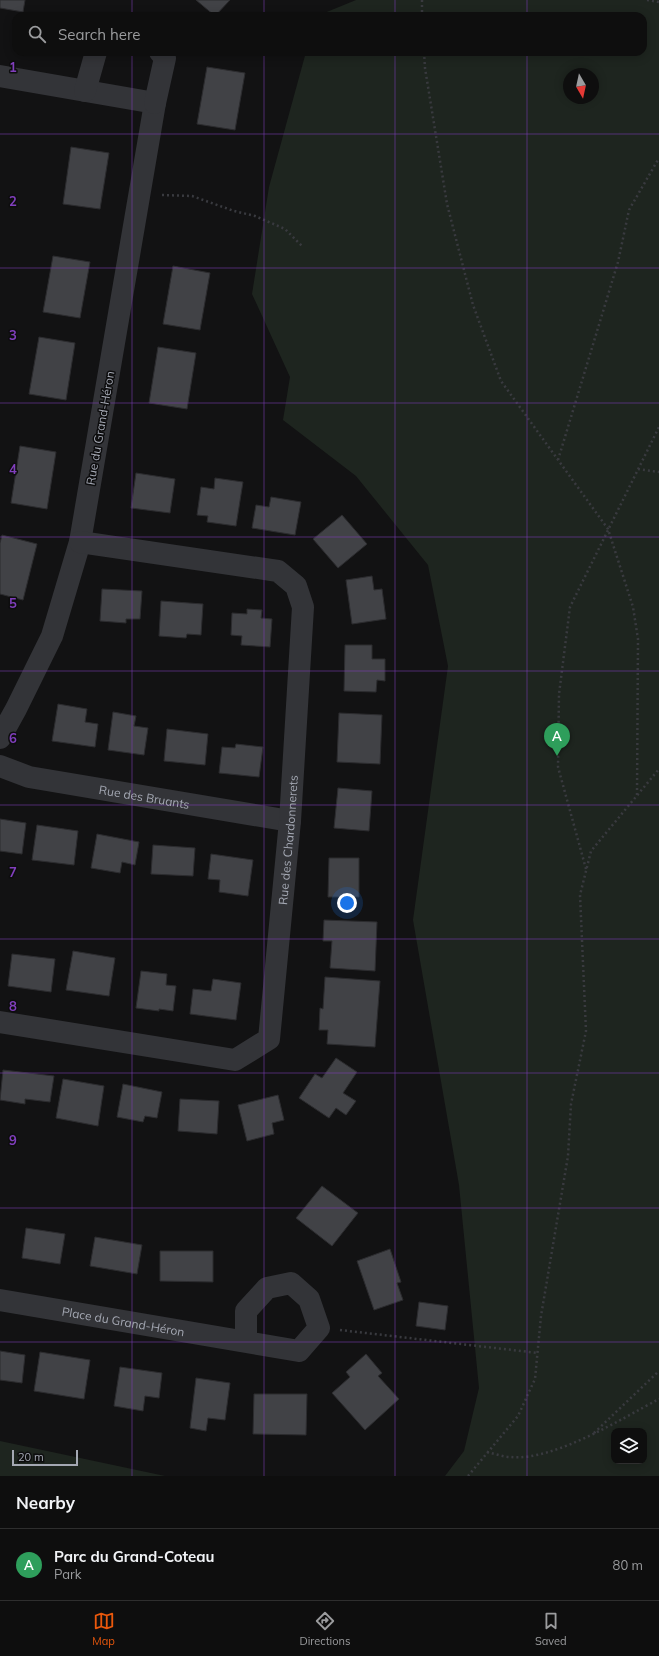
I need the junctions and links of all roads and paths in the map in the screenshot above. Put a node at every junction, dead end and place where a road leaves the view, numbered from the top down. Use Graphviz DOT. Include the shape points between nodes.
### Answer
graph roads {
  1 [pos="422,0"];
  2 [pos="648,0"];
  3 [pos="659,2"];
  4 [pos="422,12"];
  5 [pos="95,56"];
  6 [pos="163,56"];
  7 [pos="424,56"];
  8 [pos="0,76"];
  9 [pos="85,91"];
  10 [pos="155,103"];
  11 [pos="659,158"];
  12 [pos="139,194"];
  13 [pos="303,247"];
  14 [pos="659,427"];
  15 [pos="558,460"];
  16 [pos="638,469"];
  17 [pos="659,472"];
  18 [pos="608,529"];
  19 [pos="80,542"];
  20 [pos="0,738"];
  21 [pos="0,766"];
  22 [pos="659,769"];
  23 [pos="637,796"];
  24 [pos="290,821"];
  25 [pos="586,871"];
  26 [pos="0,1022"];
  27 [pos="0,1300"];
  28 [pos="319,1328"];
  29 [pos="246,1341"];
  30 [pos="538,1353"];
  31 [pos="659,1371"];
  32 [pos="659,1399"];
  33 [pos="592,1435"];
  34 [pos="487,1452"];
  35 [pos="468,1476"];
  1 -- 4 [label="path"];
  2 -- 3 [label="path"];
  5 -- 9 [label="street"];
  6 -- 10 [label="street, Rue du Grand-Héron"];
  7 -- 15 [label="path" via="447,204 473,305 501,381"];
  8 -- 9 [label="street"];
  9 -- 10 [label="street"];
  10 -- 12 [label="street, Rue du Grand-Héron"];
  11 -- 15 [label="path" via="629,210 618,262"];
  12 -- 13 [label="path" via="192,196 255,216 285,229"];
  12 -- 19 [label="street, Rue du Grand-Héron"];
  14 -- 16 [label="path"];
  15 -- 18 [label="path"];
  16 -- 17 [label="path"];
  16 -- 18 [label="path"];
  18 -- 23 [label="path" via="632,607 638,639"];
  18 -- 25 [label="path" via="570,607 559,694 558,767"];
  19 -- 20 [label="street, Rue du Grand-Héron" via="52,636"];
  19 -- 24 [label="street, Rue des Chardonnerets" via="278,570 296,586 303,607"];
  21 -- 24 [label="street, Rue des Bruants" via="29,777"];
  22 -- 23 [label="path"];
  23 -- 25 [label="path" via="591,850"];
  24 -- 26 [label="street, Rue des Chardonnerets" via="269,1039 234,1060"];
  25 -- 30 [label="path" via="580,895 586,1031 571,1104 568,1156 541,1316"];
  27 -- 29 [label="street, Place du Grand-Héron"];
  28 -- 29 [label="street, Place du Grand-Héron" via="299,1351"];
  28 -- 29 [label="street" via="309,1299 291,1283 267,1288 246,1310"];
  28 -- 30 [label="path"];
  30 -- 34 [label="path" via="535,1379 518,1416"];
  31 -- 33 [label="path"];
  32 -- 33 [label="path"];
  33 -- 34 [label="path" via="538,1456 511,1458"];
  34 -- 35 [label="path"];
}
